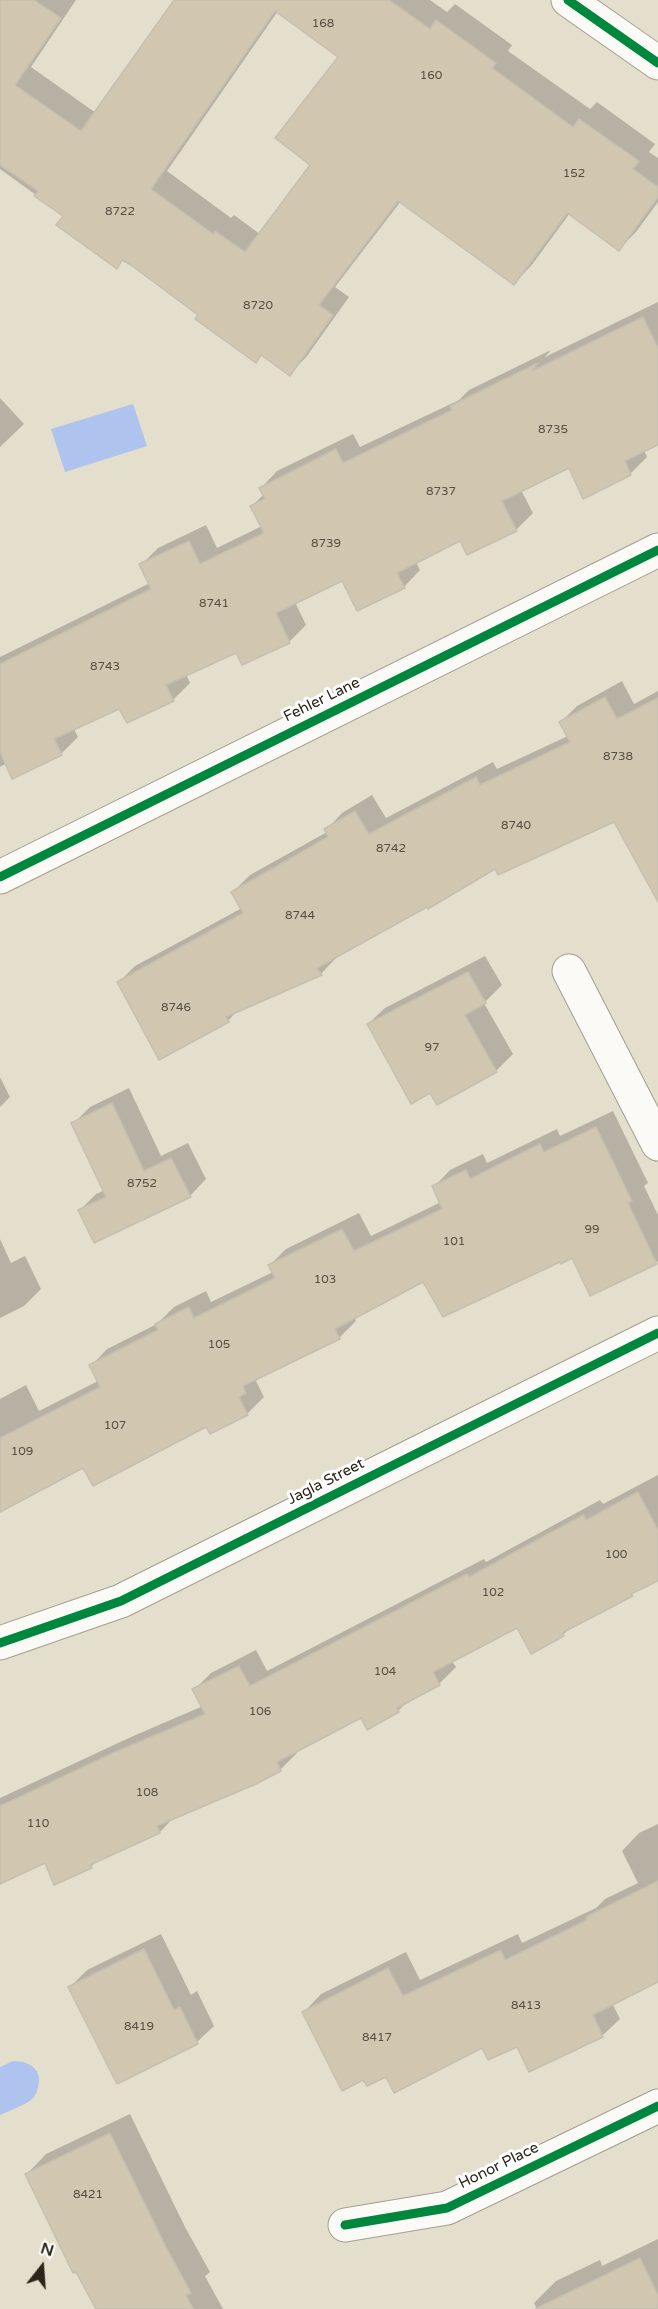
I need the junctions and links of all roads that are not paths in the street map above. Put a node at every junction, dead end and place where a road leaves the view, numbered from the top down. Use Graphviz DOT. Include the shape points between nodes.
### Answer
graph roads {
  1 [pos="568,0"];
  2 [pos="658,63"];
  3 [pos="658,550"];
  4 [pos="0,877"];
  5 [pos="569,970"];
  6 [pos="658,1144"];
  7 [pos="658,1333"];
  8 [pos="0,1642"];
  9 [pos="658,2106"];
  10 [pos="345,2225"];
  1 -- 2 [label="street"];
  3 -- 4 [label="street, Fehler Lane"];
  5 -- 6 [label="street"];
  7 -- 8 [label="street, Jagla Street" via="121,1601"];
  9 -- 10 [label="street, Honor Place" via="447,2208"];
}
